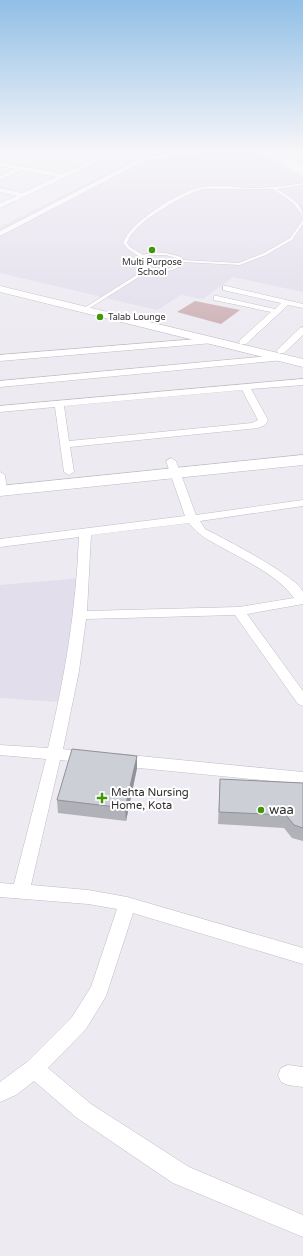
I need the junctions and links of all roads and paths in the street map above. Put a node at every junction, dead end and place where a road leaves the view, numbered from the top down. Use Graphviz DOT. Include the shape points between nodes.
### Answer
graph roads {
  1 [pos="45,211"];
  2 [pos="157,211"];
  3 [pos="303,221"];
  4 [pos="0,234"];
  5 [pos="143,257"];
  6 [pos="182,261"];
  7 [pos="148,268"];
  8 [pos="0,282"];
  9 [pos="226,288"];
  10 [pos="0,289"];
  11 [pos="218,298"];
  12 [pos="287,302"];
  13 [pos="303,306"];
  14 [pos="87,307"];
  15 [pos="275,311"];
  16 [pos="303,330"];
  17 [pos="210,341"];
  18 [pos="243,342"];
  19 [pos="0,351"];
  20 [pos="281,354"];
  21 [pos="19,356"];
  22 [pos="0,358"];
  23 [pos="302,363"];
  24 [pos="303,382"];
  25 [pos="0,384"];
  26 [pos="245,388"];
  27 [pos="59,404"];
  28 [pos="0,409"];
  29 [pos="65,444"];
  30 [pos="303,449"];
  31 [pos="303,460"];
  32 [pos="173,467"];
  33 [pos="69,472"];
  34 [pos="0,483"];
  35 [pos="303,503"];
  36 [pos="192,519"];
  37 [pos="85,532"];
  38 [pos="0,543"];
  39 [pos="297,584"];
  40 [pos="303,600"];
  41 [pos="239,611"];
  42 [pos="80,616"];
  43 [pos="303,701"];
  44 [pos="0,750"];
  45 [pos="53,753"];
  46 [pos="303,778"];
  47 [pos="0,890"];
  48 [pos="21,892"];
  49 [pos="127,904"];
  50 [pos="303,956"];
  51 [pos="34,1068"];
  52 [pos="0,1092"];
  53 [pos="303,1226"];
  1 -- 4 [label="street"];
  2 -- 5 [label="lane" via="137,224 125,238 129,248"];
  3 -- 6 [label="lane" via="291,239 265,254 239,264"];
  5 -- 6 [label="lane" via="166,254"];
  5 -- 7 [label="lane" via="138,262 140,266"];
  6 -- 7 [label="lane" via="178,267 171,269"];
  7 -- 14 [label="lane"];
  8 -- 14 [label="street"];
  9 -- 12 [label="street"];
  10 -- 14 [label="street"];
  11 -- 15 [label="street"];
  12 -- 13 [label="street"];
  12 -- 15 [label="street"];
  14 -- 17 [label="street"];
  14 -- 18 [label="street"];
  15 -- 18 [label="street"];
  16 -- 20 [label="street"];
  17 -- 20 [label="street"];
  17 -- 21 [label="street"];
  18 -- 20 [label="street"];
  19 -- 21 [label="street"];
  20 -- 23 [label="street"];
  20 -- 25 [label="street"];
  21 -- 22 [label="street"];
  24 -- 26 [label="street"];
  26 -- 27 [label="street"];
  26 -- 29 [label="street" via="263,420 254,426"];
  27 -- 28 [label="street"];
  27 -- 29 [label="street"];
  29 -- 33 [label="street"];
  30 -- 32 [label="street"];
  31 -- 32 [label="street"];
  32 -- 33 [label="street"];
  32 -- 34 [label="street"];
  32 -- 36 [label="street"];
  33 -- 34 [label="street"];
  35 -- 36 [label="street"];
  36 -- 37 [label="street"];
  36 -- 39 [label="street" via="201,532"];
  37 -- 38 [label="street"];
  37 -- 42 [label="street"];
  39 -- 40 [label="street"];
  40 -- 41 [label="street"];
  41 -- 42 [label="street"];
  41 -- 43 [label="street"];
  42 -- 45 [label="street" via="72,670"];
  44 -- 45 [label="street"];
  45 -- 46 [label="street"];
  45 -- 48 [label="street"];
  47 -- 48 [label="street"];
  48 -- 49 [label="street" via="88,897"];
  49 -- 50 [label="street"];
  49 -- 51 [label="street" via="99,990 79,1023"];
  51 -- 52 [label="street"];
  51 -- 53 [label="street" via="84,1110 181,1175"];
}
